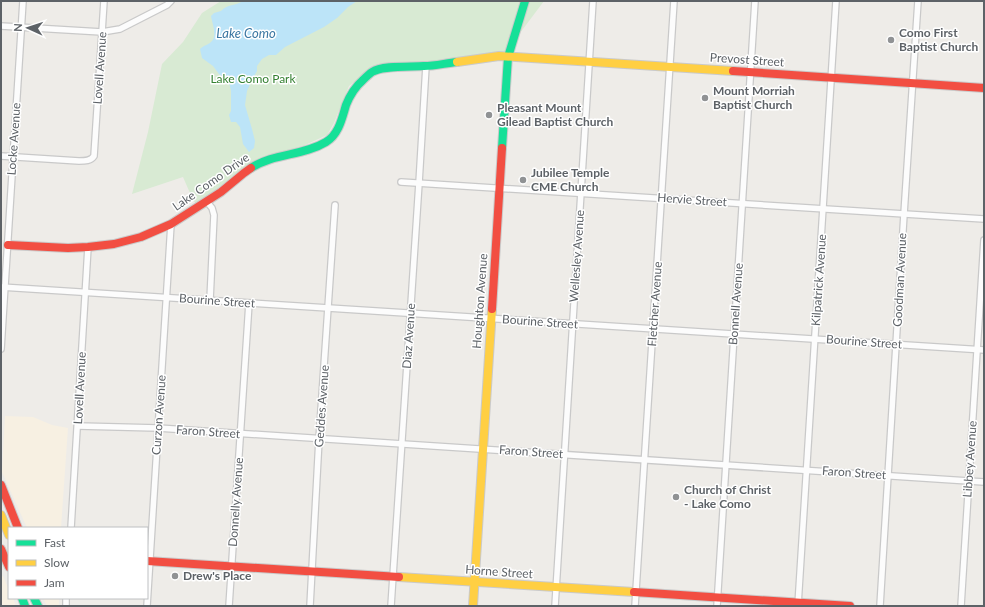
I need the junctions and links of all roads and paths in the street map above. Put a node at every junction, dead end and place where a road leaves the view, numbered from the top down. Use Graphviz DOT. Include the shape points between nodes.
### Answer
graph roads {
  1 [pos="23,1"];
  2 [pos="104,1"];
  3 [pos="171,1"];
  4 [pos="525,1"];
  5 [pos="593,1"];
  6 [pos="674,1"];
  7 [pos="756,1"];
  8 [pos="836,1"];
  9 [pos="918,1"];
  10 [pos="1,26"];
  11 [pos="22,27"];
  12 [pos="102,32"];
  13 [pos="508,57"];
  14 [pos="589,62"];
  15 [pos="426,66"];
  16 [pos="670,67"];
  17 [pos="751,72"];
  18 [pos="832,77"];
  19 [pos="912,83"];
  20 [pos="984,88"];
  21 [pos="1,156"];
  22 [pos="13,156"];
  23 [pos="401,182"];
  24 [pos="419,183"];
  25 [pos="500,188"];
  26 [pos="581,193"];
  27 [pos="662,198"];
  28 [pos="207,202"];
  29 [pos="742,204"];
  30 [pos="335,205"];
  31 [pos="823,209"];
  32 [pos="904,214"];
  33 [pos="984,219"];
  34 [pos="171,224"];
  35 [pos="984,240"];
  36 [pos="8,245"];
  37 [pos="88,247"];
  38 [pos="3,287"];
  39 [pos="86,292"];
  40 [pos="166,297"];
  41 [pos="210,300"];
  42 [pos="249,303"];
  43 [pos="329,308"];
  44 [pos="410,313"];
  45 [pos="491,318"];
  46 [pos="573,324"];
  47 [pos="653,329"];
  48 [pos="734,334"];
  49 [pos="815,339"];
  50 [pos="896,344"];
  51 [pos="1,350"];
  52 [pos="977,350"];
  53 [pos="984,350"];
  54 [pos="78,426"];
  55 [pos="158,428"];
  56 [pos="241,434"];
  57 [pos="319,439"];
  58 [pos="402,444"];
  59 [pos="483,449"];
  60 [pos="564,454"];
  61 [pos="645,460"];
  62 [pos="726,465"];
  63 [pos="806,470"];
  64 [pos="888,475"];
  65 [pos="969,480"];
  66 [pos="984,482"];
  67 [pos="1,485"];
  68 [pos="1,516"];
  69 [pos="18,527"];
  70 [pos="71,527"];
  71 [pos="8,533"];
  72 [pos="3,552"];
  73 [pos="148,561"];
  74 [pos="8,564"];
  75 [pos="232,567"];
  76 [pos="313,572"];
  77 [pos="393,577"];
  78 [pos="474,582"];
  79 [pos="556,587"];
  80 [pos="636,592"];
  81 [pos="717,602"];
  82 [pos="798,604"];
  83 [pos="229,606"];
  84 [pos="310,606"];
  85 [pos="391,606"];
  86 [pos="473,606"];
  87 [pos="554,606"];
  88 [pos="635,606"];
  89 [pos="850,606"];
  90 [pos="880,606"];
  91 [pos="961,606"];
  1 -- 11 [label="street, Locke Avenue"];
  2 -- 12 [label="street, Lovell Avenue"];
  3 -- 12 [label="street" via="120,29"];
  4 -- 13 [label="street, Houghton Avenue"];
  5 -- 14 [label="street, Wellesley Avenue"];
  6 -- 16 [label="street, Fletcher Avenue"];
  7 -- 17 [label="street, Bonnell Avenue"];
  8 -- 18 [label="street, Kilpatrick Avenue"];
  9 -- 19 [label="street, Goodman Avenue"];
  10 -- 11 [label="street"];
  11 -- 12 [label="street"];
  11 -- 22 [label="street, Locke Avenue"];
  12 -- 22 [label="street, Lovell Avenue" via="92,159 79,161"];
  13 -- 14 [label="street, Prevost Street"];
  13 -- 15 [label="street, Lake Como Drive"];
  13 -- 25 [label="street, Houghton Avenue"];
  14 -- 16 [label="street, Prevost Street"];
  14 -- 26 [label="street, Wellesley Avenue"];
  15 -- 24 [label="street, Diaz Avenue"];
  15 -- 28 [label="street, Lake Como Drive" via="390,67 373,72 355,88 336,131 326,142 258,163"];
  16 -- 17 [label="street, Prevost Street"];
  16 -- 27 [label="street, Fletcher Avenue"];
  17 -- 18 [label="street, Prevost Street"];
  17 -- 29 [label="street, Bonnell Avenue"];
  18 -- 19 [label="street, Prevost Street"];
  18 -- 31 [label="street, Kilpatrick Avenue"];
  19 -- 20 [label="street, Prevost Street"];
  19 -- 32 [label="street, Goodman Avenue"];
  21 -- 22 [label="street"];
  22 -- 36 [label="street, Locke Avenue"];
  23 -- 24 [label="street, Hervie Street"];
  24 -- 25 [label="street, Hervie Street"];
  24 -- 44 [label="street, Diaz Avenue"];
  25 -- 26 [label="street, Hervie Street"];
  25 -- 45 [label="street, Houghton Avenue"];
  26 -- 27 [label="street, Hervie Street"];
  26 -- 46 [label="street, Wellesley Avenue"];
  27 -- 29 [label="street, Hervie Street"];
  27 -- 47 [label="street, Fletcher Avenue"];
  28 -- 34 [label="street, Lake Como Drive"];
  28 -- 41 [label="street" via="214,215"];
  29 -- 31 [label="street, Hervie Street"];
  29 -- 48 [label="street, Bonnell Avenue"];
  30 -- 43 [label="street, Geddes Avenue"];
  31 -- 32 [label="street, Hervie Street"];
  31 -- 49 [label="street, Kilpatrick Avenue"];
  32 -- 33 [label="street, Hervie Street"];
  32 -- 50 [label="street, Goodman Avenue"];
  34 -- 37 [label="street, Lake Como Drive" via="134,239"];
  34 -- 40 [label="street, Curzon Avenue"];
  35 -- 52 [label="street, Libbey Avenue"];
  36 -- 37 [label="street, Lake Como Drive"];
  36 -- 38 [label="street, Locke Avenue"];
  37 -- 39 [label="street, Lovell Avenue"];
  38 -- 39 [label="street, Bourine Street"];
  38 -- 51 [label="street, Locke Avenue"];
  39 -- 40 [label="street, Bourine Street"];
  39 -- 54 [label="street, Lovell Avenue"];
  40 -- 41 [label="street, Bourine Street"];
  40 -- 55 [label="street, Curzon Avenue"];
  41 -- 42 [label="street, Bourine Street"];
  42 -- 43 [label="street, Bourine Street"];
  42 -- 56 [label="street, Donnelly Avenue"];
  43 -- 44 [label="street, Bourine Street"];
  43 -- 57 [label="street, Geddes Avenue"];
  44 -- 45 [label="street, Bourine Street"];
  44 -- 58 [label="street, Diaz Avenue"];
  45 -- 46 [label="street, Bourine Street"];
  45 -- 59 [label="street, Houghton Avenue"];
  46 -- 47 [label="street, Bourine Street"];
  46 -- 60 [label="street, Wellesley Avenue"];
  47 -- 48 [label="street, Bourine Street"];
  47 -- 61 [label="street, Fletcher Avenue"];
  48 -- 49 [label="street, Bourine Street"];
  48 -- 62 [label="street, Bonnell Avenue"];
  49 -- 50 [label="street, Bourine Street"];
  49 -- 63 [label="street, Kilpatrick Avenue"];
  50 -- 52 [label="street, Bourine Street"];
  50 -- 64 [label="street, Goodman Avenue"];
  52 -- 53 [label="street, Bourine Street"];
  52 -- 65 [label="street, Libbey Avenue"];
  54 -- 55 [label="street, Faron Street"];
  54 -- 70 [label="street, Lovell Avenue"];
  55 -- 56 [label="street, Faron Street"];
  55 -- 73 [label="street, Curzon Avenue"];
  56 -- 57 [label="street, Faron Street"];
  56 -- 75 [label="street, Donnelly Avenue"];
  57 -- 58 [label="street, Faron Street"];
  57 -- 76 [label="street, Geddes Avenue"];
  58 -- 59 [label="street, Faron Street"];
  58 -- 77 [label="street, Diaz Avenue"];
  59 -- 60 [label="street, Faron Street"];
  59 -- 78 [label="street, Houghton Avenue"];
  60 -- 61 [label="street, Faron Street"];
  60 -- 79 [label="street, Wellesley Avenue"];
  61 -- 62 [label="street, Faron Street"];
  61 -- 80 [label="street, Fletcher Avenue"];
  62 -- 63 [label="street, Faron Street"];
  62 -- 81 [label="street, Bonnell Avenue"];
  63 -- 64 [label="street, Faron Street"];
  63 -- 82 [label="street, Kilpatrick Avenue"];
  64 -- 65 [label="street, Faron Street"];
  64 -- 90 [label="street, Goodman Avenue"];
  65 -- 66 [label="street, Faron Street"];
  65 -- 91 [label="street, Libbey Avenue"];
  67 -- 69 [label="street"];
  68 -- 71 [label="street"];
  72 -- 74 [label="street"];
  73 -- 75 [label="street, Horne Street"];
  75 -- 76 [label="street, Horne Street"];
  75 -- 83 [label="street, Donnelly Avenue"];
  76 -- 77 [label="street, Horne Street"];
  76 -- 84 [label="street, Geddes Avenue"];
  77 -- 78 [label="street, Horne Street"];
  77 -- 85 [label="street, Diaz Avenue"];
  78 -- 79 [label="street, Horne Street"];
  78 -- 86 [label="street, Houghton Avenue"];
  79 -- 80 [label="street, Horne Street"];
  79 -- 87 [label="street, Wellesley Avenue"];
  80 -- 81 [label="street, Horne Street"];
  80 -- 88 [label="street, Fletcher Avenue"];
  81 -- 82 [label="street, Horne Street"];
  82 -- 89 [label="street, Horne Street"];
}
